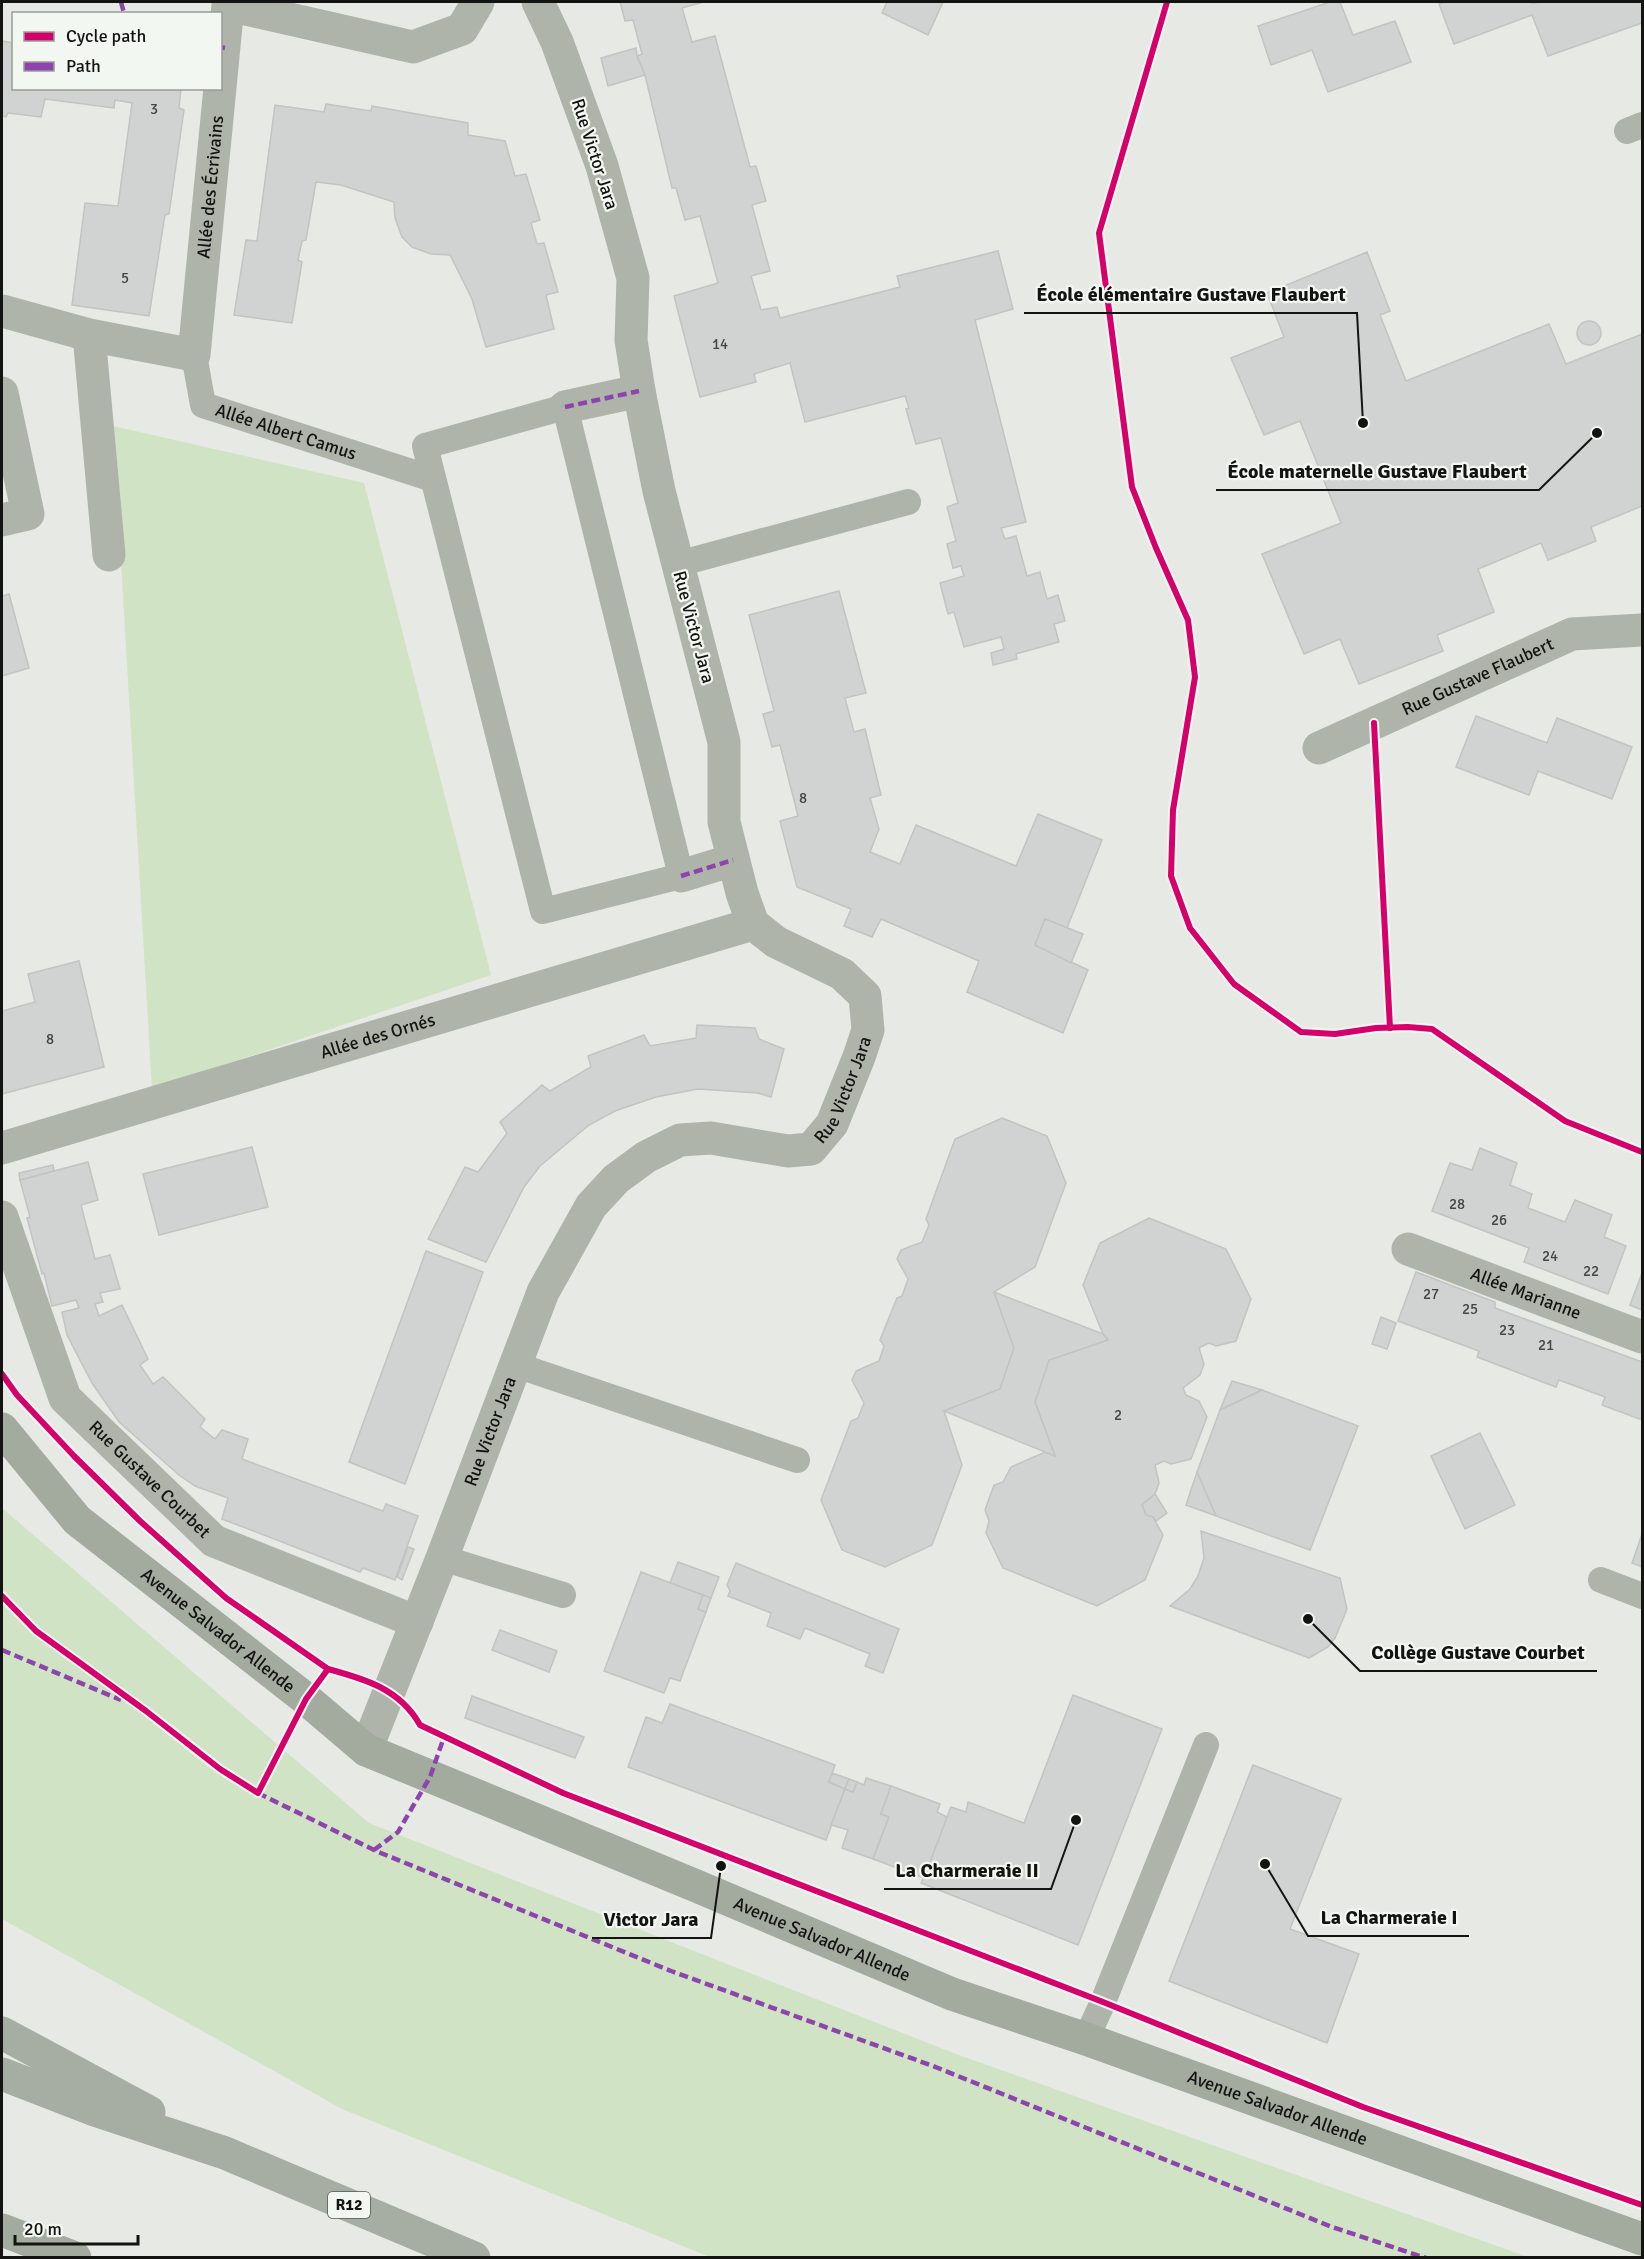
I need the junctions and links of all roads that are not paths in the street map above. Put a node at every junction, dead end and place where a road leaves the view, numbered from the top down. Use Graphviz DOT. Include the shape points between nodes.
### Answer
graph roads {
  1 [pos="478,2"];
  2 [pos="538,2"];
  3 [pos="222,67"];
  4 [pos="220,90"];
  5 [pos="2,311"];
  6 [pos="88,335"];
  7 [pos="194,355"];
  8 [pos="639,391"];
  9 [pos="2,393"];
  10 [pos="565,407"];
  11 [pos="6,437"];
  12 [pos="433,479"];
  13 [pos="908,502"];
  14 [pos="2,520"];
  15 [pos="110,555"];
  16 [pos="678,564"];
  17 [pos="1642,630"];
  18 [pos="1318,748"];
  19 [pos="733,860"];
  20 [pos="681,876"];
  21 [pos="753,924"];
  22 [pos="2,1148"];
  23 [pos="2,1217"];
  24 [pos="1408,1250"];
  25 [pos="1642,1337"];
  26 [pos="516,1365"];
  27 [pos="2,1429"];
  28 [pos="797,1460"];
  29 [pos="442,1558"];
  30 [pos="1601,1580"];
  31 [pos="563,1596"];
  32 [pos="1642,1596"];
  33 [pos="417,1623"];
  34 [pos="1206,1745"];
  35 [pos="366,1750"];
  36 [pos="2,2033"];
  37 [pos="1086,2039"];
  38 [pos="2,2074"];
  39 [pos="225,2153"];
  40 [pos="2,2229"];
  41 [pos="1642,2239"];
  42 [pos="75,2258"];
  43 [pos="474,2258"];
  1 -- 3 [label="street, Allée des Écrivains" via="462,29 413,47 228,5"];
  2 -- 8 [label="street, Rue Victor Jara" via="557,42 602,166 633,278 631,340"];
  4 -- 7 [label="street, Allée des Écrivains"];
  5 -- 6 [label="street"];
  6 -- 7 [label="street"];
  6 -- 15 [label="street"];
  7 -- 12 [label="lane, Allée Albert Camus" via="203,405"];
  8 -- 10 [label="street"];
  8 -- 16 [label="street, Rue Victor Jara"];
  9 -- 11 [label="street"];
  10 -- 12 [label="lane" via="424,446"];
  10 -- 20 [label="lane"];
  11 -- 14 [label="street" via="28,514"];
  12 -- 20 [label="lane" via="543,911"];
  13 -- 16 [label="lane"];
  16 -- 19 [label="street, Rue Victor Jara" via="724,742 724,822"];
  17 -- 18 [label="street, Rue Gustave Flaubert" via="1572,634"];
  19 -- 20 [label="street"];
  19 -- 21 [label="street, Rue Victor Jara"];
  21 -- 22 [label="street, Allée des Ornés"];
  21 -- 26 [label="street, Rue Victor Jara" via="776,942 842,974 865,996 868,1030 831,1124 811,1149 788,1151 711,1138 680,1140 616,1179 591,1206 543,1292"];
  23 -- 33 [label="street, Rue Gustave Courbet" via="65,1398 214,1541"];
  24 -- 25 [label="street, Allée Marianne"];
  26 -- 28 [label="lane"];
  26 -- 29 [label="street, Rue Victor Jara"];
  27 -- 35 [label="street, Avenue Salvador Allende" via="77,1520"];
  29 -- 31 [label="lane"];
  29 -- 33 [label="street, Rue Victor Jara"];
  30 -- 32 [label="lane"];
  33 -- 35 [label="street, Rue Victor Jara"];
  34 -- 37 [label="lane"];
  35 -- 37 [label="street, Avenue Salvador Allende" via="952,1994"];
  36 -- 39 [label="main road, R12"];
  37 -- 41 [label="street, Avenue Salvador Allende"];
  38 -- 39 [label="main road, R12"];
  39 -- 43 [label="main road, R12"];
  40 -- 42 [label="street"];
}
